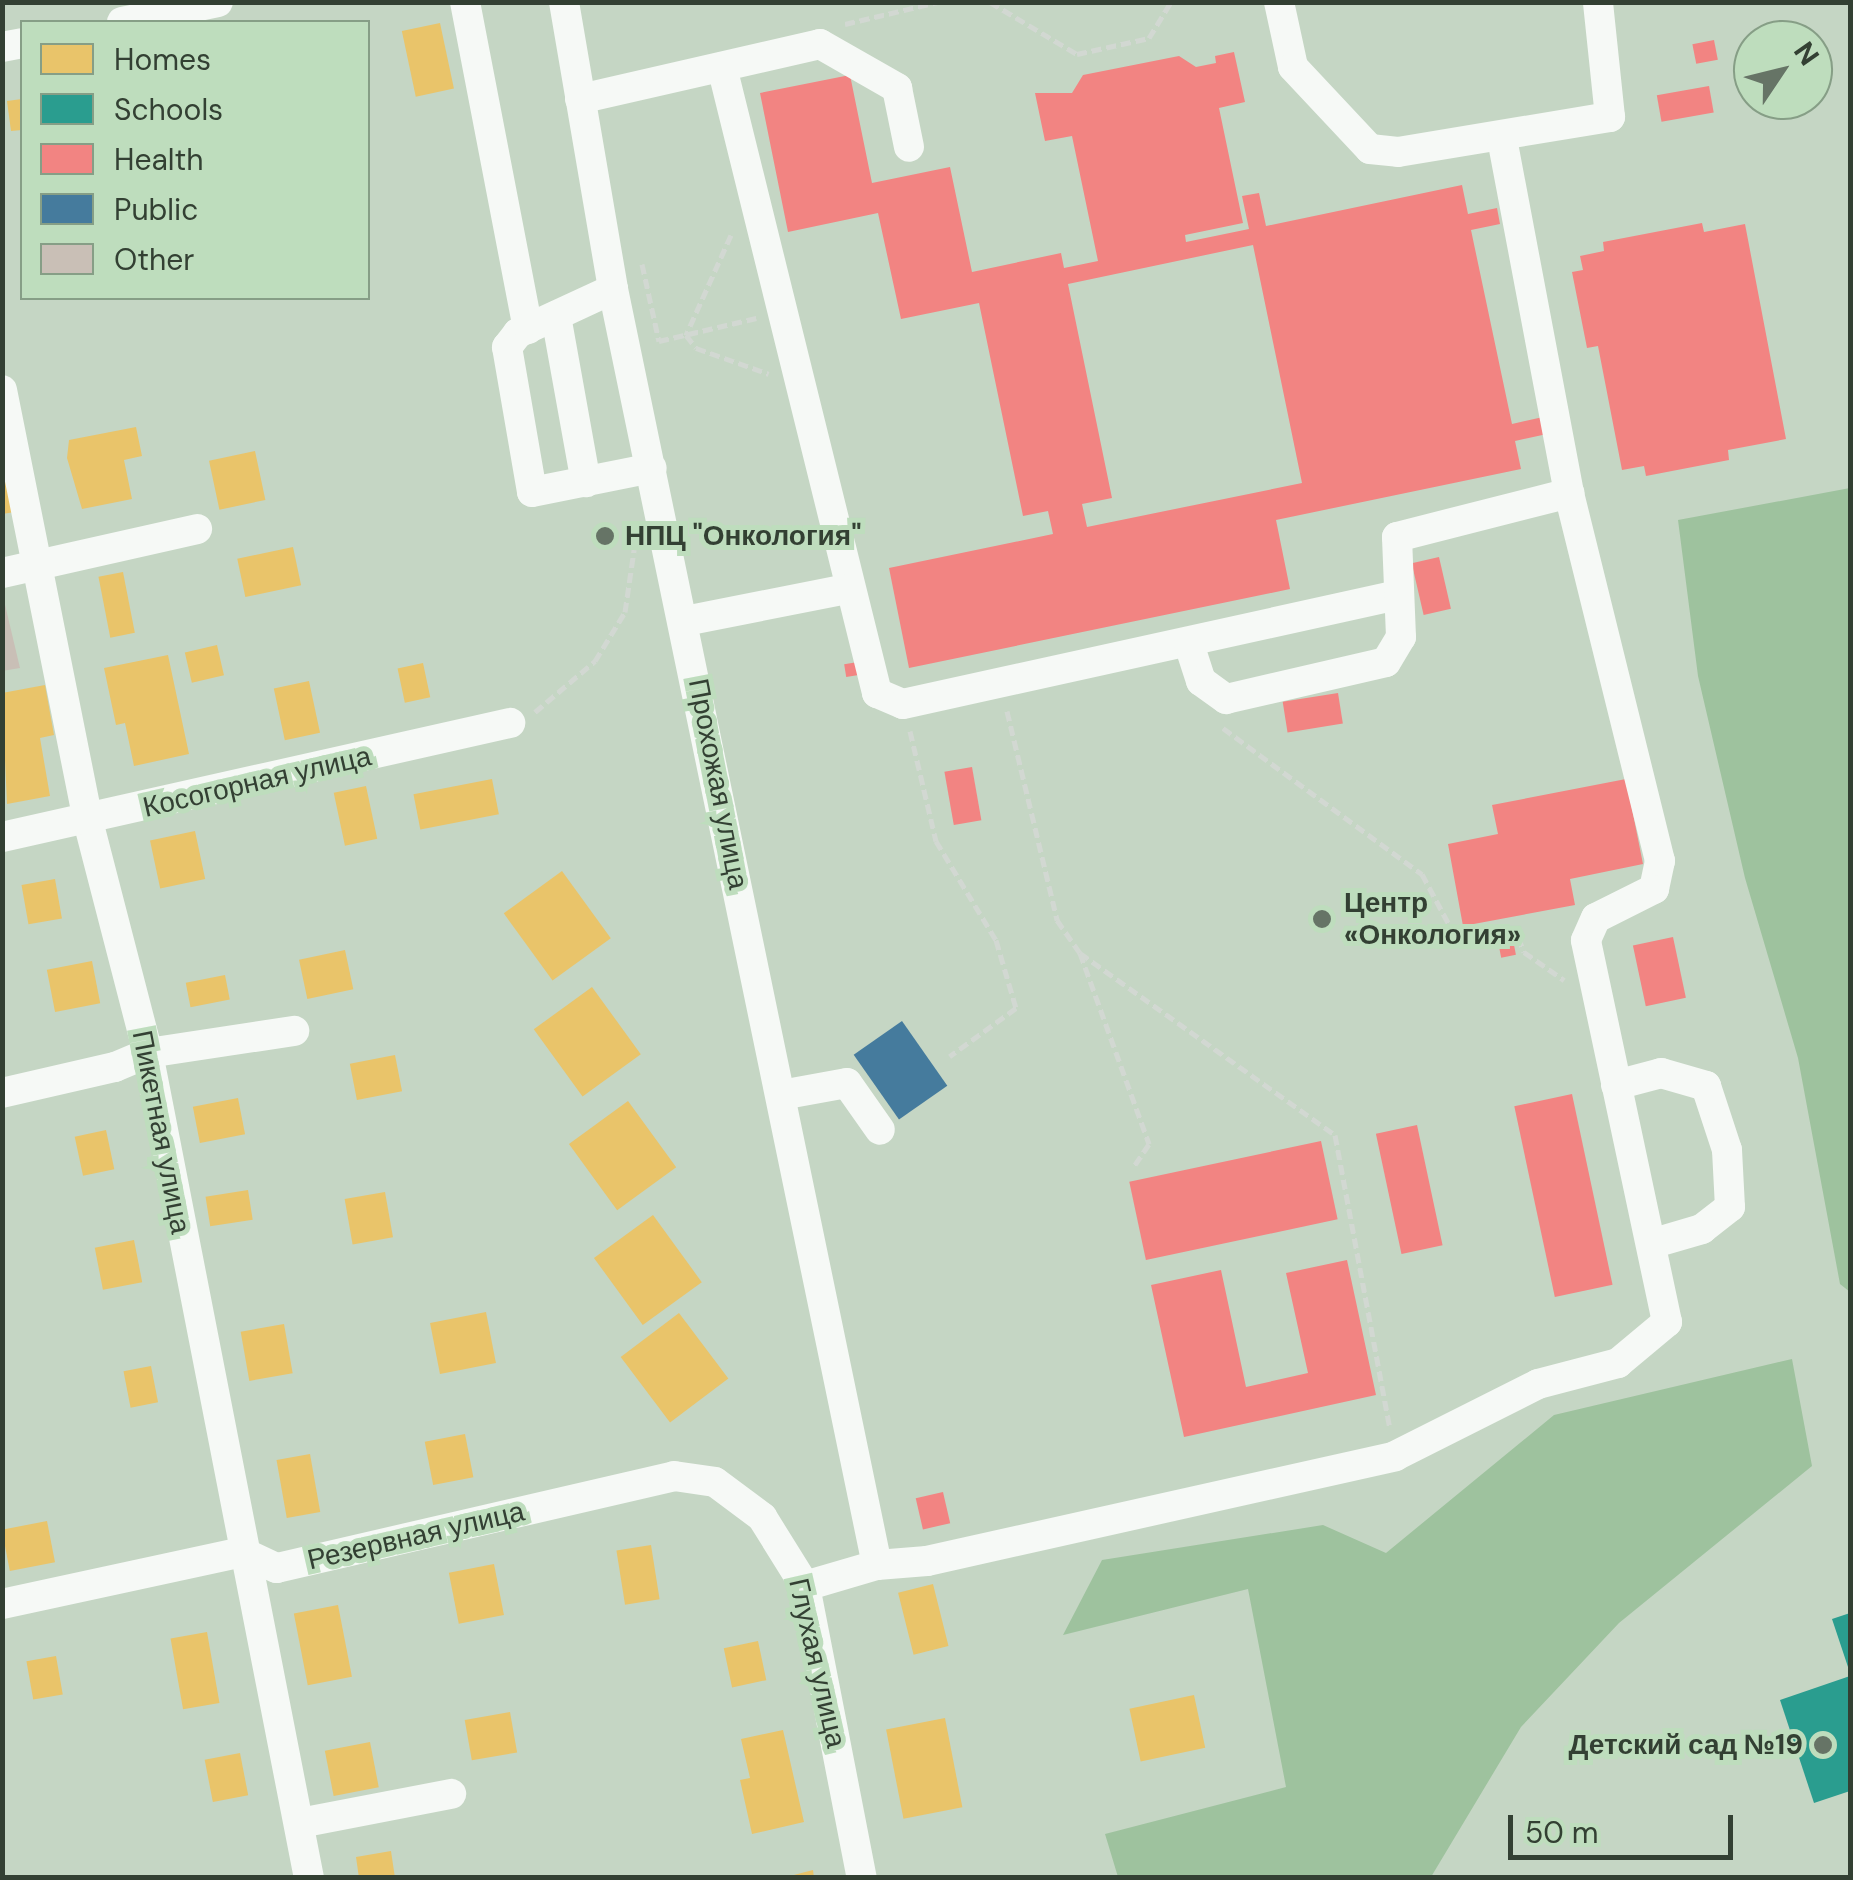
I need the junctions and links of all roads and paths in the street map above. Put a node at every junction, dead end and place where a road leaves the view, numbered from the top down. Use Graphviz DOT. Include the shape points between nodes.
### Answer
graph roads {
  1 [pos="218,2"];
  2 [pos="464,2"];
  3 [pos="564,2"];
  4 [pos="938,2"];
  5 [pos="990,2"];
  6 [pos="1171,2"];
  7 [pos="1278,2"];
  8 [pos="1598,2"];
  9 [pos="132,20"];
  10 [pos="834,26"];
  11 [pos="722,67"];
  12 [pos="580,99"];
  13 [pos="1502,140"];
  14 [pos="910,147"];
  15 [pos="749,196"];
  16 [pos="613,289"];
  17 [pos="778,312"];
  18 [pos="542,323"];
  19 [pos="686,335"];
  20 [pos="659,341"];
  21 [pos="798,385"];
  22 [pos="2,390"];
  23 [pos="652,468"];
  24 [pos="586,482"];
  25 [pos="1569,493"];
  26 [pos="198,530"];
  27 [pos="633,530"];
  28 [pos="40,567"];
  29 [pos="2,573"];
  30 [pos="847,589"];
  31 [pos="1398,594"];
  32 [pos="685,621"];
  33 [pos="1189,644"];
  34 [pos="1001,684"];
  35 [pos="904,704"];
  36 [pos="1207,716"];
  37 [pos="510,724"];
  38 [pos="88,821"];
  39 [pos="2,837"];
  40 [pos="1080,953"];
  41 [pos="1595,989"];
  42 [pos="294,1031"];
  43 [pos="148,1053"];
  44 [pos="950,1056"];
  45 [pos="1616,1085"];
  46 [pos="2,1093"];
  47 [pos="781,1096"];
  48 [pos="880,1130"];
  49 [pos="1134,1166"];
  50 [pos="1651,1244"];
  51 [pos="1395,1456"];
  52 [pos="715,1482"];
  53 [pos="242,1552"];
  54 [pos="877,1565"];
  55 [pos="806,1586"];
  56 [pos="2,1604"];
  57 [pos="451,1794"];
  58 [pos="300,1822"];
  59 [pos="310,1878"];
  60 [pos="862,1878"];
  1 -- 9 [label="street"];
  2 -- 18 [label="street"];
  3 -- 12 [label="street, Прохожая улица"];
  4 -- 10 [label="path"];
  5 -- 6 [label="path" via="1077,54 1149,38"];
  7 -- 13 [label="street" via="1293,67 1370,150"];
  8 -- 13 [label="street" via="1610,117"];
  11 -- 12 [label="street"];
  11 -- 14 [label="street" via="820,44 897,88"];
  11 -- 15 [label="street"];
  12 -- 16 [label="street, Прохожая улица"];
  13 -- 25 [label="street"];
  15 -- 17 [label="street"];
  15 -- 19 [label="path"];
  16 -- 18 [label="street"];
  16 -- 23 [label="street, Прохожая улица"];
  17 -- 19 [label="path"];
  17 -- 21 [label="street"];
  18 -- 24 [label="street"];
  18 -- 24 [label="street" via="506,346 532,492"];
  19 -- 20 [label="path"];
  19 -- 21 [label="path" via="696,348"];
  21 -- 30 [label="street"];
  22 -- 28 [label="street, Пикетная улица"];
  23 -- 24 [label="street"];
  23 -- 32 [label="street, Прохожая улица"];
  25 -- 31 [label="street" via="1397,537"];
  25 -- 41 [label="street" via="1660,862 1654,889 1596,918 1586,940"];
  26 -- 28 [label="street"];
  27 -- 37 [label="path" via="625,612 595,661 562,695"];
  28 -- 29 [label="street"];
  28 -- 38 [label="street, Пикетная улица"];
  30 -- 32 [label="street"];
  30 -- 35 [label="street" via="877,694"];
  31 -- 33 [label="street"];
  31 -- 33 [label="street" via="1402,637 1386,662 1226,699 1201,680"];
  32 -- 47 [label="street, Прохожая улица"];
  33 -- 34 [label="street"];
  34 -- 35 [label="street"];
  34 -- 40 [label="path" via="1057,920"];
  35 -- 44 [label="path" via="936,842 996,940 1016,1008"];
  36 -- 41 [label="path" via="1422,874 1452,928 1466,939 1518,937 1524,952 1564,980"];
  37 -- 38 [label="street, Косогорная улица"];
  38 -- 39 [label="street, Косогорная улица"];
  38 -- 43 [label="street, Пикетная улица"];
  40 -- 49 [label="path" via="1149,1144"];
  40 -- 51 [label="path" via="1335,1135"];
  41 -- 45 [label="street"];
  42 -- 43 [label="street"];
  43 -- 46 [label="street"];
  43 -- 53 [label="street, Пикетная улица"];
  45 -- 50 [label="street"];
  45 -- 50 [label="street" via="1661,1073 1706,1086 1727,1150 1730,1207 1702,1229"];
  47 -- 48 [label="street" via="847,1083"];
  47 -- 54 [label="street, Прохожая улица"];
  50 -- 51 [label="street" via="1667,1322 1618,1363 1538,1384"];
  51 -- 54 [label="street" via="928,1561"];
  52 -- 53 [label="street, Резервная улица" via="674,1476 277,1568"];
  52 -- 55 [label="street, Глухая улица" via="762,1517"];
  53 -- 56 [label="street, Резервная улица"];
  53 -- 58 [label="street, Пикетная улица"];
  54 -- 55 [label="street"];
  55 -- 60 [label="street, Глухая улица"];
  57 -- 58 [label="street"];
  58 -- 59 [label="street, Пикетная улица"];
}
